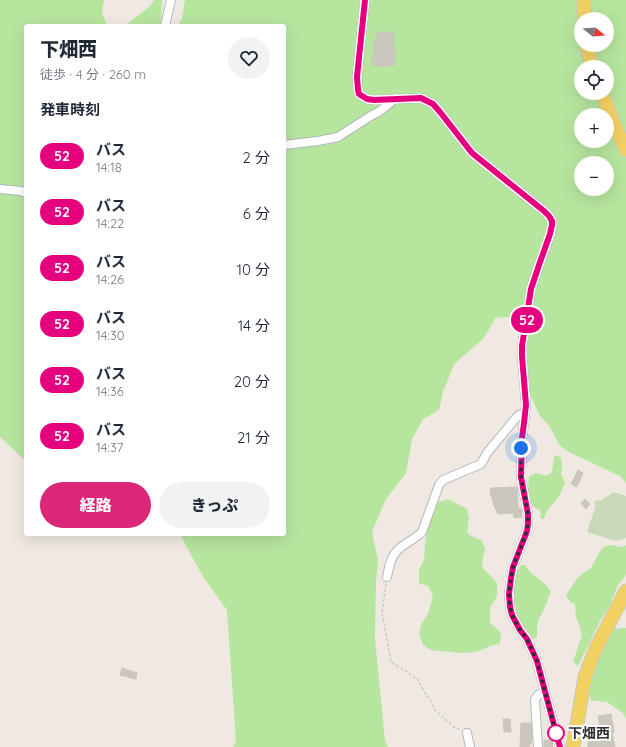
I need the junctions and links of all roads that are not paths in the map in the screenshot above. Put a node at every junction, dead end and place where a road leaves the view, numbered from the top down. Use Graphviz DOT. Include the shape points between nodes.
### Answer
graph roads {
  1 [pos="171,0"];
  2 [pos="365,0"];
  3 [pos="584,0"];
  4 [pos="584,12"];
  5 [pos="165,24"];
  6 [pos="396,98"];
  7 [pos="605,100"];
  8 [pos="286,145"];
  9 [pos="626,150"];
  10 [pos="0,188"];
  11 [pos="24,193"];
  12 [pos="525,414"];
  13 [pos="387,576"];
  14 [pos="626,591"];
  15 [pos="545,692"];
  16 [pos="467,733"];
  17 [pos="470,747"];
  18 [pos="538,747"];
  19 [pos="560,747"];
  20 [pos="573,747"];
  1 -- 5 [label="street"];
  2 -- 6 [label="street" via="357,77 359,94 374,100"];
  3 -- 4 [label="main road"];
  6 -- 8 [label="street" via="338,137"];
  6 -- 12 [label="street" via="421,98 433,104 472,153 544,211 552,221 531,289 522,346"];
  7 -- 9 [label="main road"];
  10 -- 11 [label="street"];
  12 -- 13 [label="street" via="515,419 481,464 443,480 422,532 396,551"];
  12 -- 15 [label="street" via="521,477 528,523 513,567 509,594 512,615 534,652"];
  14 -- 20 [label="main road" via="596,648 585,677"];
  15 -- 18 [label="street" via="539,694 535,700"];
  15 -- 19 [label="street"];
  16 -- 17 [label="street"];
}
